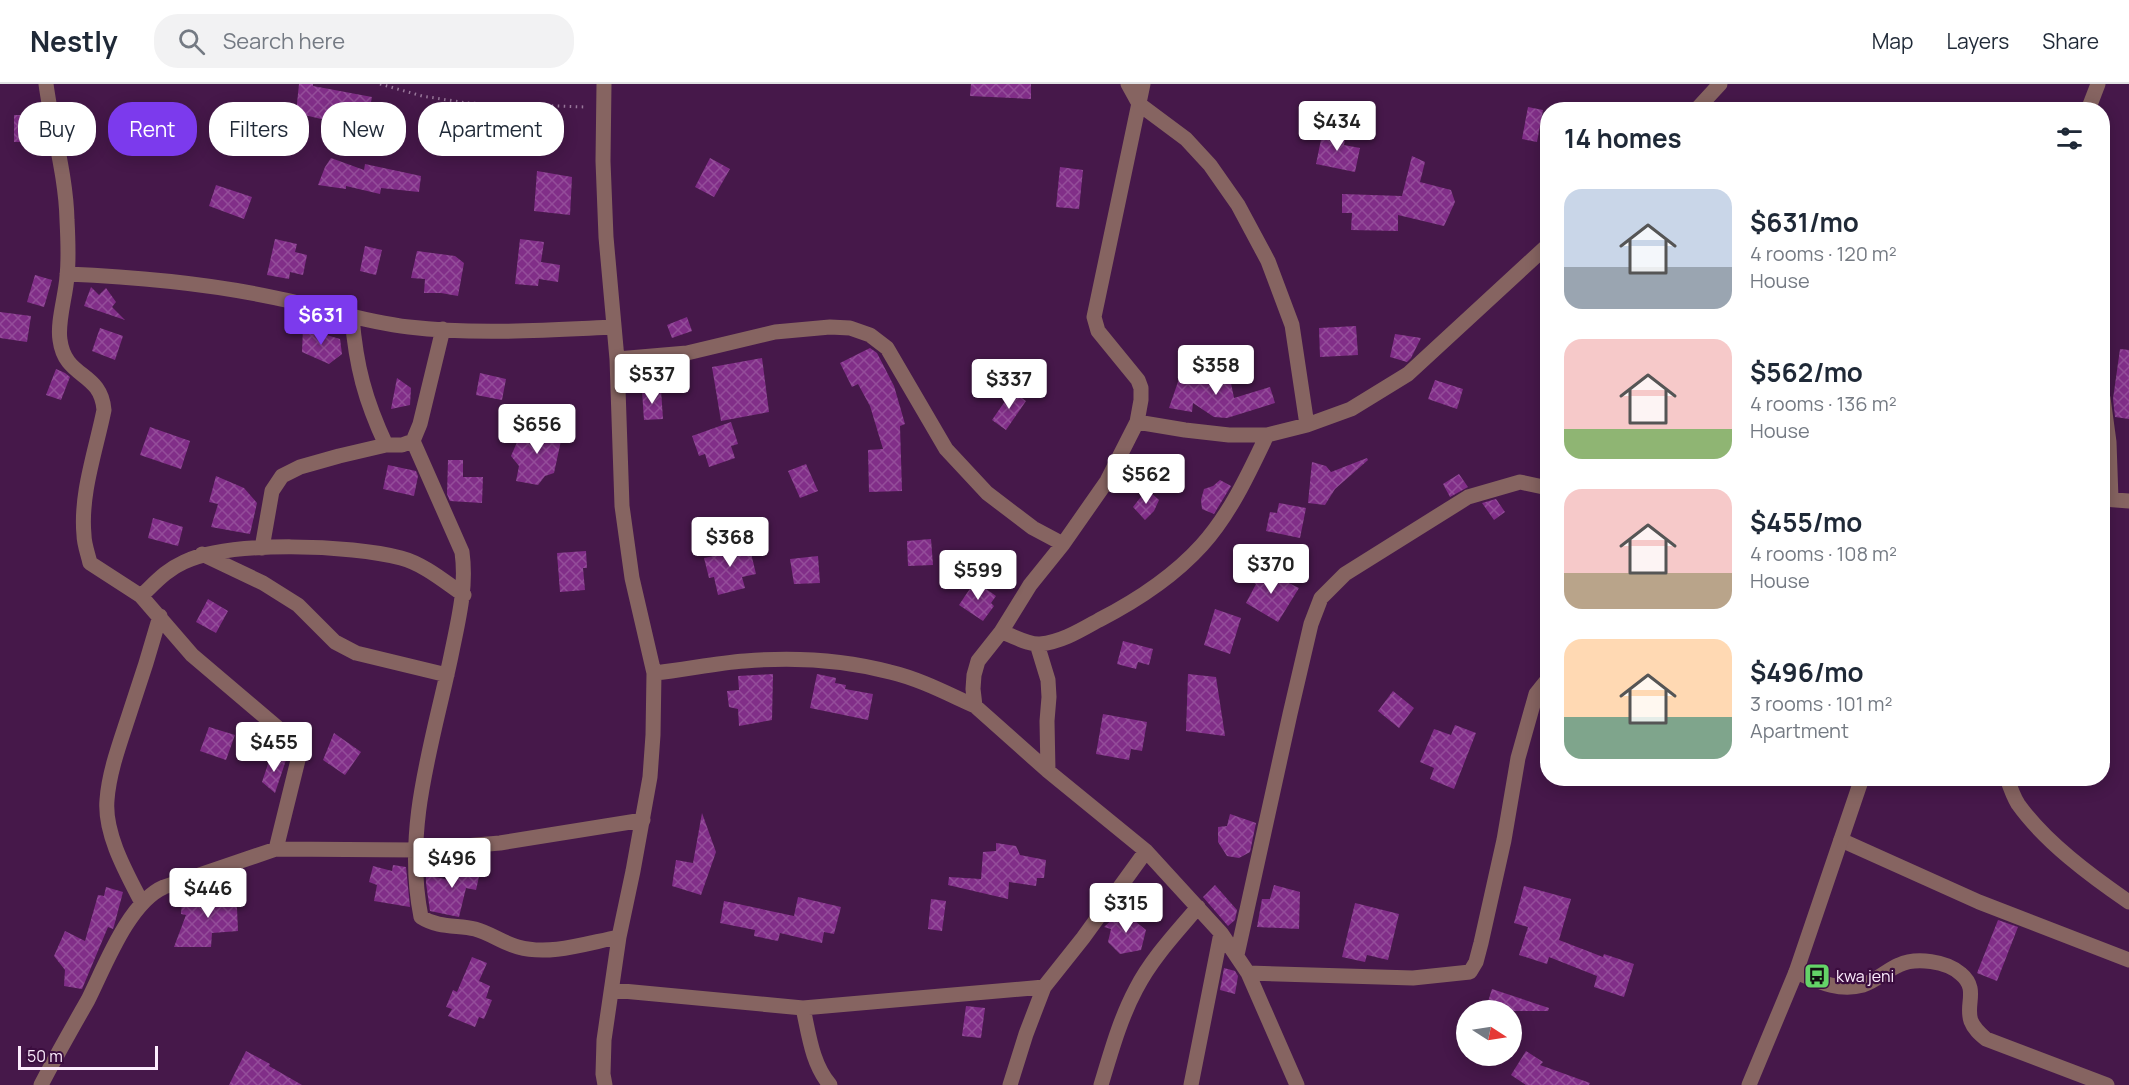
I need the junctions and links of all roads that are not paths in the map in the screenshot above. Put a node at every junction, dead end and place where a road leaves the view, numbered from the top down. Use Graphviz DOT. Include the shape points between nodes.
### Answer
graph roads {
  1 [pos="46,84"];
  2 [pos="604,84"];
  3 [pos="1128,84"];
  4 [pos="1143,84"];
  5 [pos="1720,84"];
  6 [pos="2098,84"];
  7 [pos="1703,102"];
  8 [pos="2091,102"];
  9 [pos="1139,104"];
  10 [pos="1540,252"];
  11 [pos="68,274"];
  12 [pos="352,317"];
  13 [pos="614,327"];
  14 [pos="443,329"];
  15 [pos="617,359"];
  16 [pos="1137,422"];
  17 [pos="1307,425"];
  18 [pos="1267,435"];
  19 [pos="413,441"];
  20 [pos="386,445"];
  21 [pos="1540,486"];
  22 [pos="2110,499"];
  23 [pos="2129,501"];
  24 [pos="1063,544"];
  25 [pos="262,548"];
  26 [pos="202,554"];
  27 [pos="464,595"];
  28 [pos="141,596"];
  29 [pos="160,616"];
  30 [pos="1001,632"];
  31 [pos="1037,644"];
  32 [pos="654,673"];
  33 [pos="447,675"];
  34 [pos="1540,689"];
  35 [pos="975,706"];
  36 [pos="1048,771"];
  37 [pos="1859,786"];
  38 [pos="2011,786"];
  39 [pos="643,820"];
  40 [pos="1841,840"];
  41 [pos="276,849"];
  42 [pos="417,850"];
  43 [pos="1146,851"];
  44 [pos="2129,902"];
  45 [pos="142,903"];
  46 [pos="1198,907"];
  47 [pos="1221,933"];
  48 [pos="619,937"];
  49 [pos="1237,955"];
  50 [pos="2129,960"];
  51 [pos="1796,972"];
  52 [pos="1248,973"];
  53 [pos="1044,987"];
  54 [pos="612,990"];
  55 [pos="803,1008"];
  56 [pos="41,1085"];
  57 [pos="605,1085"];
  58 [pos="830,1085"];
  59 [pos="1010,1085"];
  60 [pos="1101,1085"];
  61 [pos="1191,1085"];
  62 [pos="1297,1085"];
  63 [pos="1749,1085"];
  64 [pos="2107,1085"];
  1 -- 11 [label="street" via="62,173"];
  2 -- 13 [label="street" via="606,226"];
  3 -- 9 [label="street"];
  4 -- 9 [label="street"];
  5 -- 7 [label="street"];
  6 -- 8 [label="street"];
  9 -- 16 [label="street" via="1094,316 1098,331 1138,380 1141,400"];
  9 -- 17 [label="street" via="1186,139 1210,165 1238,205 1263,252 1292,325"];
  10 -- 17 [label="street" via="1408,374 1351,408"];
  11 -- 12 [label="street" via="202,284"];
  11 -- 28 [label="street" via="59,337 63,356 95,384 103,397 87,487 84,537 90,563"];
  12 -- 14 [label="street" via="411,328"];
  12 -- 20 [label="street" via="364,390"];
  13 -- 14 [label="street" via="530,331"];
  13 -- 15 [label="street"];
  14 -- 19 [label="street"];
  15 -- 24 [label="street" via="687,352 775,332 830,327 870,334 887,348 946,449 987,494 1033,528"];
  15 -- 32 [label="street" via="622,507 632,578"];
  16 -- 18 [label="street" via="1196,431"];
  16 -- 24 [label="street" via="1107,481"];
  17 -- 18 [label="street"];
  18 -- 31 [label="street" via="1231,504 1203,544 1180,566 1110,615 1056,641"];
  19 -- 20 [label="street"];
  19 -- 27 [label="street" via="462,552"];
  20 -- 25 [label="street" via="300,467 282,476 272,491"];
  21 -- 49 [label="street" via="1520,482 1468,497 1344,574 1321,597 1311,624"];
  22 -- 23 [label="street"];
  24 -- 30 [label="street" via="1030,585"];
  25 -- 26 [label="street"];
  25 -- 27 [label="street" via="330,549 403,558"];
  26 -- 28 [label="street" via="165,572"];
  26 -- 33 [label="street" via="298,605 335,642 356,653"];
  27 -- 33 [label="street"];
  28 -- 29 [label="street"];
  29 -- 41 [label="street" via="192,654 299,750"];
  29 -- 45 [label="street" via="118,750 107,801 109,824 120,859"];
  30 -- 31 [label="street"];
  30 -- 35 [label="street" via="976,668"];
  31 -- 36 [label="street" via="1048,680"];
  32 -- 35 [label="street" via="745,661 839,662 892,672"];
  32 -- 39 [label="street" via="650,777"];
  33 -- 42 [label="street" via="418,807"];
  34 -- 52 [label="street" via="1518,758 1481,943 1470,972 1413,978"];
  35 -- 36 [label="street"];
  36 -- 43 [label="street"];
  37 -- 40 [label="street"];
  38 -- 44 [label="street" via="2018,803 2056,845 2092,877"];
  39 -- 42 [label="street" via="500,843"];
  39 -- 48 [label="street"];
  40 -- 50 [label="street" via="1979,902"];
  40 -- 51 [label="street"];
  41 -- 42 [label="street"];
  41 -- 45 [label="street" via="164,887"];
  42 -- 48 [label="street" via="419,906 421,917 430,922 472,928 519,948 537,951"];
  43 -- 46 [label="street"];
  43 -- 53 [label="street"];
  45 -- 56 [label="street" via="114,946"];
  46 -- 47 [label="street"];
  46 -- 60 [label="street" via="1158,953 1136,988"];
  47 -- 49 [label="street"];
  47 -- 61 [label="street"];
  48 -- 54 [label="street"];
  49 -- 52 [label="street"];
  51 -- 63 [label="street"];
  51 -- 64 [label="street" via="1830,986 1847,986 1863,985 1900,964 1931,962 1948,966 1967,980 1971,990 1970,1020 1986,1039"];
  52 -- 62 [label="street"];
  53 -- 55 [label="street"];
  53 -- 59 [label="street"];
  54 -- 55 [label="street"];
  54 -- 57 [label="street" via="604,1040"];
  55 -- 58 [label="street" via="821,1075"];
}
